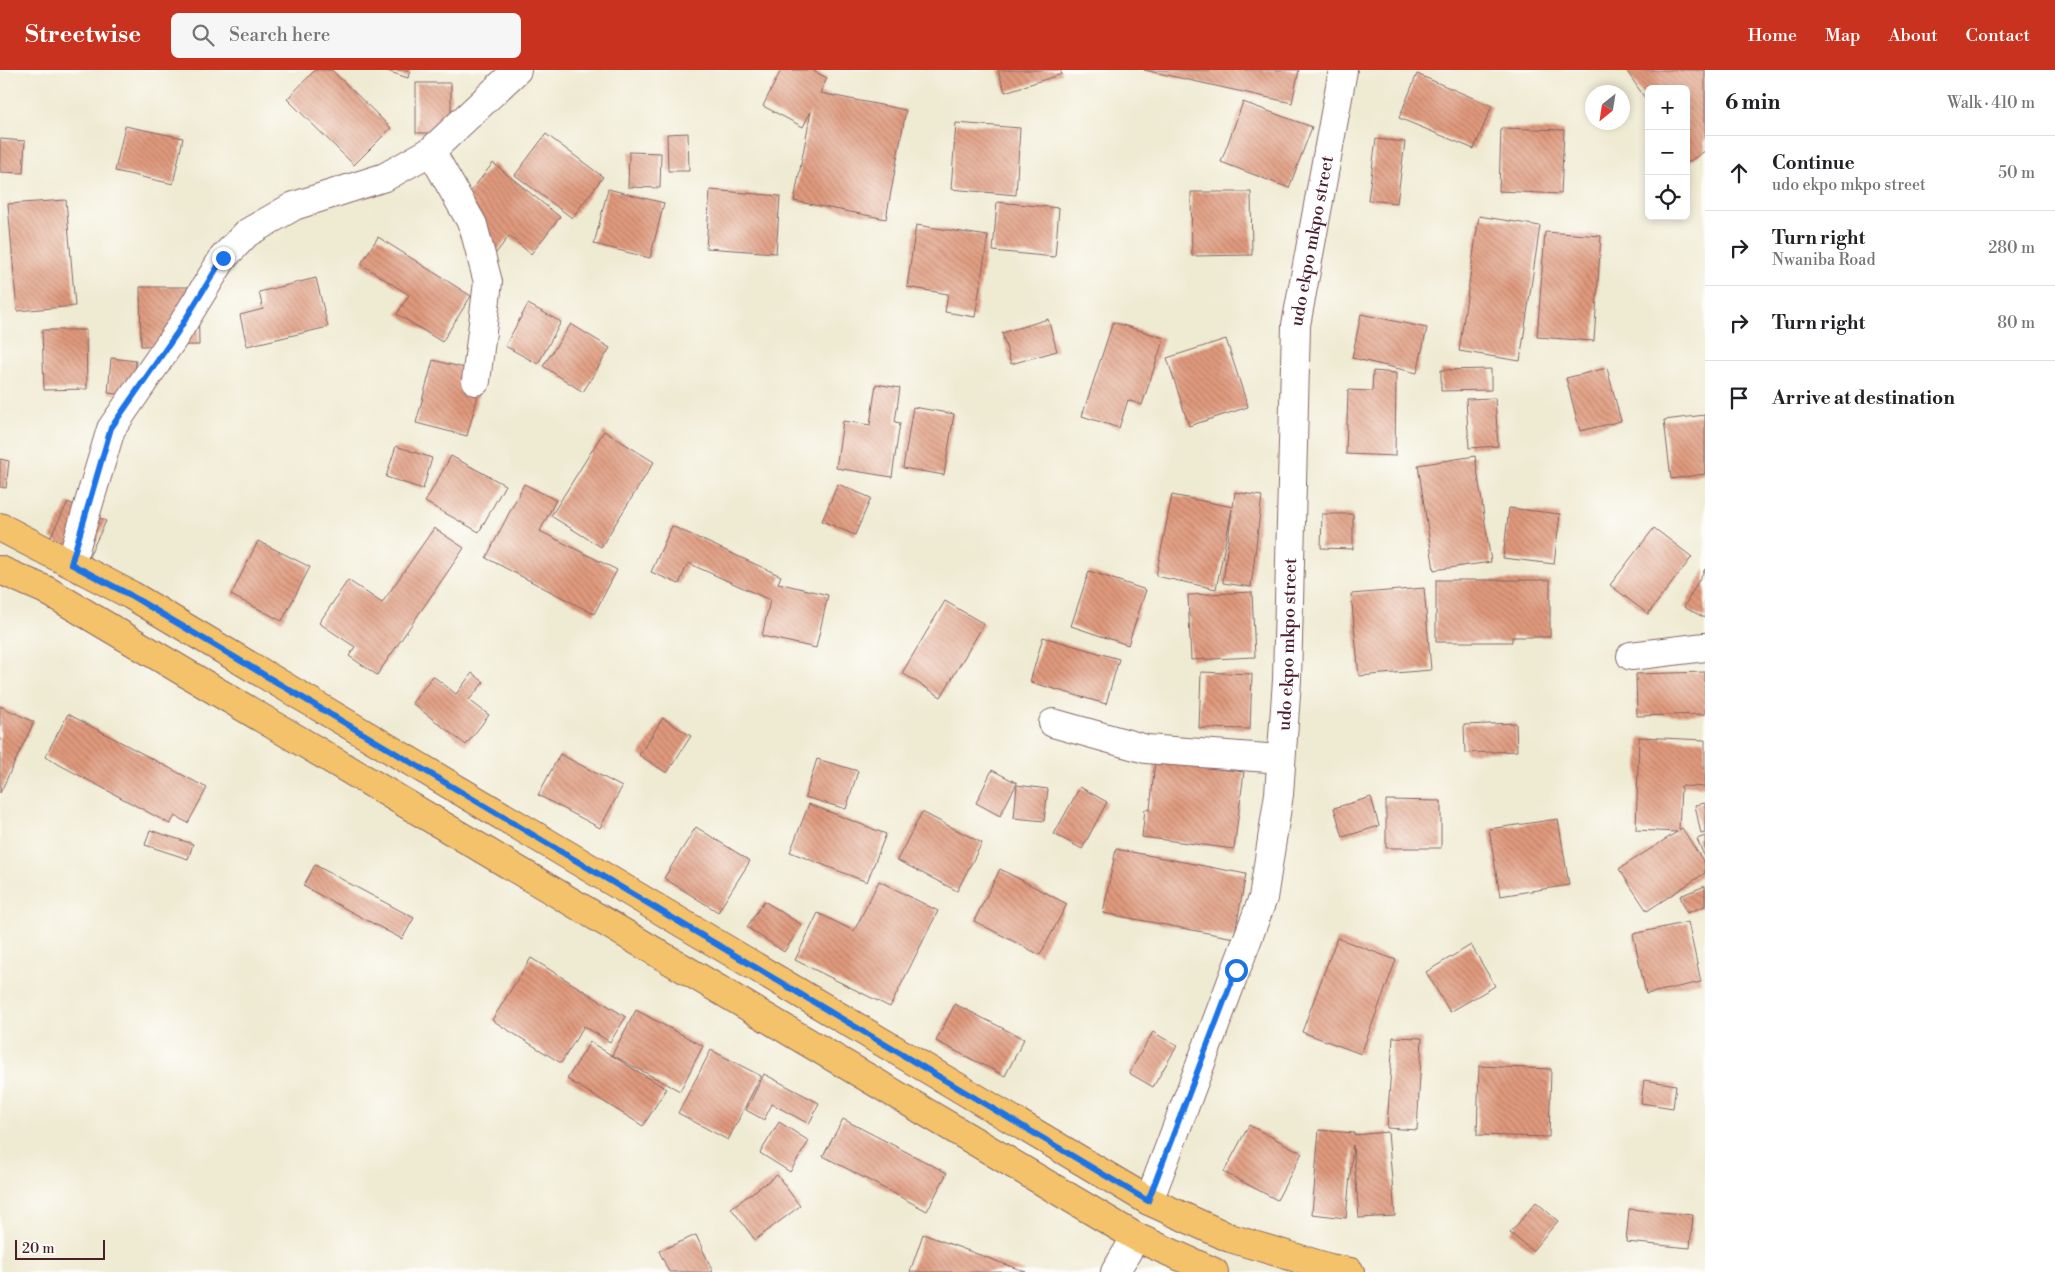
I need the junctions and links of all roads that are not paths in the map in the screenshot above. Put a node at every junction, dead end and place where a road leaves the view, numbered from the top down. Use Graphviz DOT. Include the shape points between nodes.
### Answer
graph roads {
  1 [pos="517,70"];
  2 [pos="1342,70"];
  3 [pos="431,150"];
  4 [pos="476,381"];
  5 [pos="0,527"];
  6 [pos="71,564"];
  7 [pos="0,570"];
  8 [pos="1705,647"];
  9 [pos="1632,656"];
  10 [pos="1053,723"];
  11 [pos="1282,760"];
  12 [pos="1148,1201"];
  13 [pos="1136,1237"];
  14 [pos="1115,1272"];
  15 [pos="1214,1272"];
  16 [pos="1350,1272"];
  1 -- 3 [label="street"];
  2 -- 11 [label="street, udo ekpo mkpo street" via="1296,325"];
  3 -- 4 [label="street" via="473,226 488,282"];
  3 -- 6 [label="street" via="385,177 294,206 247,233 223,258 177,333 111,428"];
  5 -- 6 [label="main road"];
  6 -- 12 [label="main road" via="130,595"];
  7 -- 13 [label="main road" via="46,590"];
  8 -- 9 [label="street"];
  10 -- 11 [label="street" via="1146,749"];
  11 -- 12 [label="street, udo ekpo mkpo street" via="1263,898"];
  12 -- 16 [label="main road" via="1230,1238"];
  13 -- 14 [label="street"];
  13 -- 15 [label="main road"];
}
